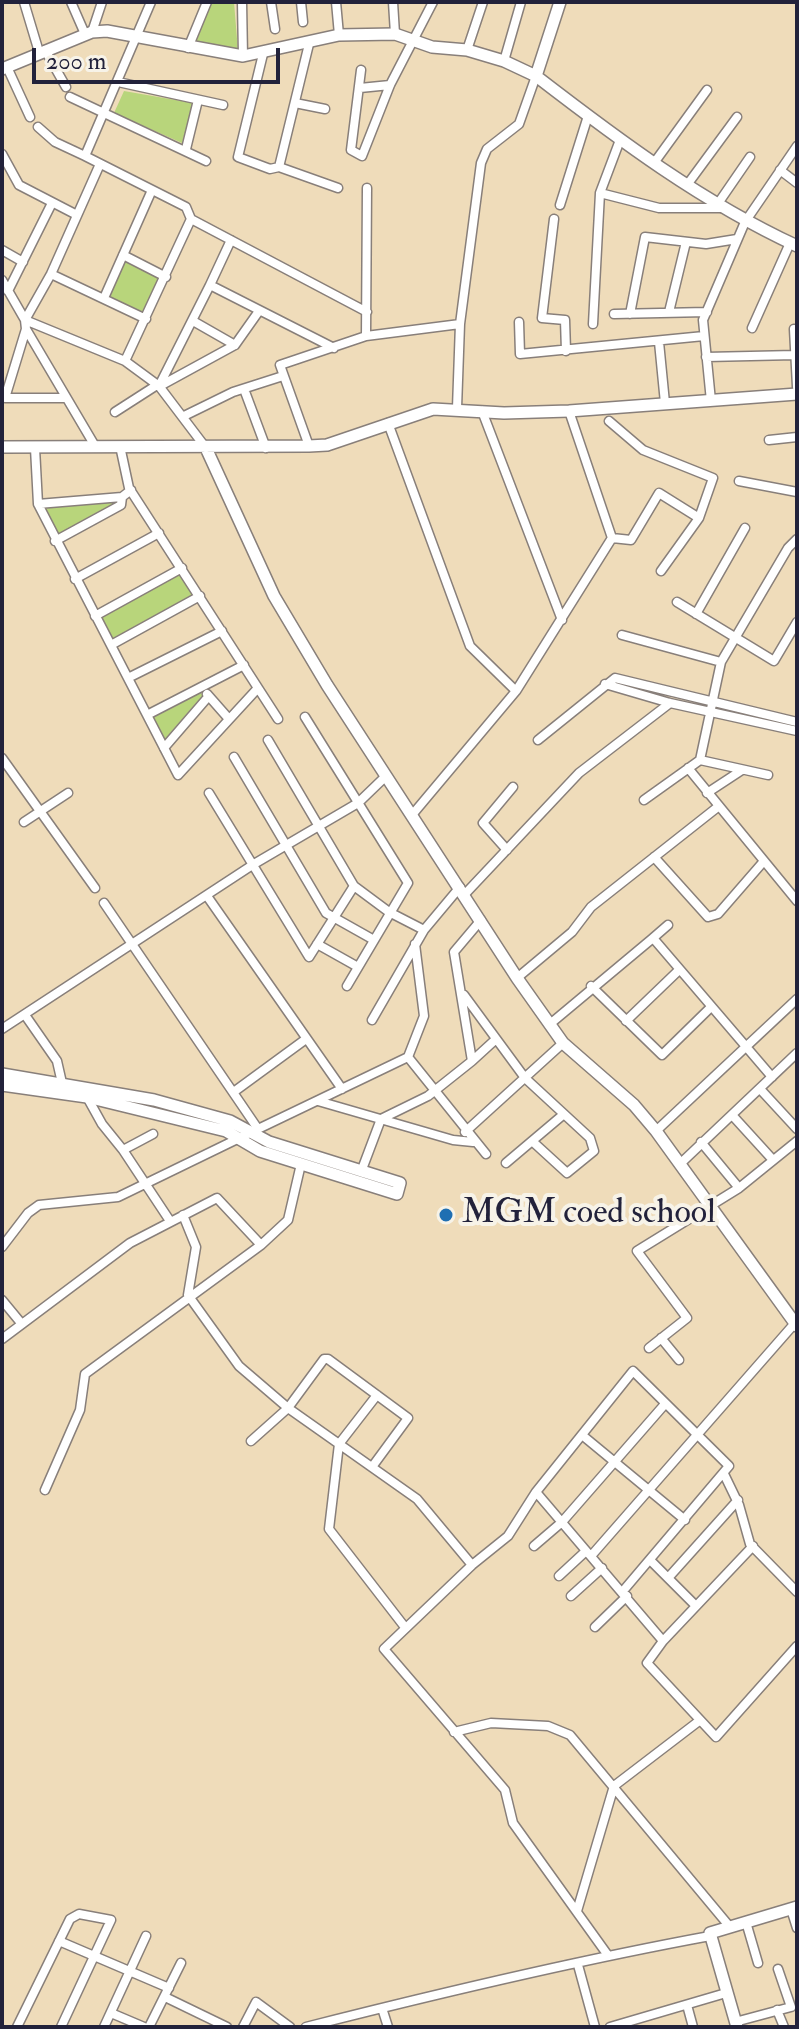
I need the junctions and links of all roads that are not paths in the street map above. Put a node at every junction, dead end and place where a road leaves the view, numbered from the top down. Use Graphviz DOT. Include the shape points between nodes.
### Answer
graph roads {
  1 [pos="24,2"];
  2 [pos="71,2"];
  3 [pos="102,2"];
  4 [pos="151,2"];
  5 [pos="207,2"];
  6 [pos="244,2"];
  7 [pos="271,2"];
  8 [pos="301,2"];
  9 [pos="336,2"];
  10 [pos="393,2"];
  11 [pos="433,2"];
  12 [pos="483,2"];
  13 [pos="521,2"];
  14 [pos="560,2"];
  15 [pos="303,22"];
  16 [pos="275,29"];
  17 [pos="89,33"];
  18 [pos="395,34"];
  19 [pos="339,35"];
  20 [pos="413,38"];
  21 [pos="137,39"];
  22 [pos="309,44"];
  23 [pos="188,48"];
  24 [pos="467,50"];
  25 [pos="42,51"];
  26 [pos="263,54"];
  27 [pos="243,56"];
  28 [pos="504,61"];
  29 [pos="4,68"];
  30 [pos="361,70"];
  31 [pos="536,76"];
  32 [pos="118,82"];
  33 [pos="390,85"];
  34 [pos="66,87"];
  35 [pos="360,88"];
  36 [pos="707,90"];
  37 [pos="70,97"];
  38 [pos="198,100"];
  39 [pos="295,103"];
  40 [pos="223,105"];
  41 [pos="325,109"];
  42 [pos="104,114"];
  43 [pos="588,116"];
  44 [pos="30,117"];
  45 [pos="737,117"];
  46 [pos="38,127"];
  47 [pos="620,140"];
  48 [pos="797,146"];
  49 [pos="186,149"];
  50 [pos="2,154"];
  51 [pos="85,156"];
  52 [pos="750,157"];
  53 [pos="206,161"];
  54 [pos="654,163"];
  55 [pos="100,164"];
  56 [pos="279,167"];
  57 [pos="780,170"];
  58 [pos="797,183"];
  59 [pos="687,185"];
  60 [pos="338,188"];
  61 [pos="367,188"];
  62 [pos="152,190"];
  63 [pos="600,193"];
  64 [pos="51,205"];
  65 [pos="560,205"];
  66 [pos="719,207"];
  67 [pos="77,215"];
  68 [pos="191,219"];
  69 [pos="554,219"];
  70 [pos="745,222"];
  71 [pos="737,239"];
  72 [pos="231,240"];
  73 [pos="686,242"];
  74 [pos="793,244"];
  75 [pos="2,250"];
  76 [pos="123,255"];
  77 [pos="23,262"];
  78 [pos="51,274"];
  79 [pos="166,277"];
  80 [pos="2,280"];
  81 [pos="210,285"];
  82 [pos="8,291"];
  83 [pos="104,298"];
  84 [pos="259,311"];
  85 [pos="367,312"];
  86 [pos="669,312"];
  87 [pos="707,312"];
  88 [pos="614,314"];
  89 [pos="630,314"];
  90 [pos="146,319"];
  91 [pos="193,321"];
  92 [pos="519,322"];
  93 [pos="25,324"];
  94 [pos="460,324"];
  95 [pos="593,324"];
  96 [pos="752,328"];
  97 [pos="794,329"];
  98 [pos="366,336"];
  99 [pos="704,336"];
  100 [pos="659,342"];
  101 [pos="235,345"];
  102 [pos="335,348"];
  103 [pos="566,351"];
  104 [pos="795,355"];
  105 [pos="706,357"];
  106 [pos="125,361"];
  107 [pos="283,376"];
  108 [pos="158,385"];
  109 [pos="797,387"];
  110 [pos="244,389"];
  111 [pos="797,394"];
  112 [pos="66,398"];
  113 [pos="711,401"];
  114 [pos="665,403"];
  115 [pos="457,408"];
  116 [pos="482,411"];
  117 [pos="569,411"];
  118 [pos="115,412"];
  119 [pos="184,416"];
  120 [pos="609,421"];
  121 [pos="388,423"];
  122 [pos="797,437"];
  123 [pos="769,440"];
  124 [pos="95,446"];
  125 [pos="120,446"];
  126 [pos="309,446"];
  127 [pos="2,447"];
  128 [pos="35,448"];
  129 [pos="206,448"];
  130 [pos="266,449"];
  131 [pos="739,481"];
  132 [pos="131,490"];
  133 [pos="797,492"];
  134 [pos="122,497"];
  135 [pos="38,504"];
  136 [pos="699,518"];
  137 [pos="745,528"];
  138 [pos="159,533"];
  139 [pos="612,538"];
  140 [pos="797,539"];
  141 [pos="55,541"];
  142 [pos="182,568"];
  143 [pos="661,571"];
  144 [pos="75,579"];
  145 [pos="200,596"];
  146 [pos="677,602"];
  147 [pos="696,614"];
  148 [pos="95,616"];
  149 [pos="562,620"];
  150 [pos="797,622"];
  151 [pos="222,631"];
  152 [pos="622,635"];
  153 [pos="736,637"];
  154 [pos="111,645"];
  155 [pos="721,662"];
  156 [pos="244,665"];
  157 [pos="128,678"];
  158 [pos="605,684"];
  159 [pos="203,686"];
  160 [pos="258,688"];
  161 [pos="516,691"];
  162 [pos="208,697"];
  163 [pos="670,703"];
  164 [pos="712,707"];
  165 [pos="147,715"];
  166 [pos="305,717"];
  167 [pos="229,719"];
  168 [pos="278,719"];
  169 [pos="797,722"];
  170 [pos="797,731"];
  171 [pos="268,740"];
  172 [pos="538,740"];
  173 [pos="164,748"];
  174 [pos="234,757"];
  175 [pos="2,758"];
  176 [pos="700,760"];
  177 [pos="688,768"];
  178 [pos="742,770"];
  179 [pos="768,775"];
  180 [pos="386,776"];
  181 [pos="513,787"];
  182 [pos="68,793"];
  183 [pos="209,793"];
  184 [pos="707,793"];
  185 [pos="644,800"];
  186 [pos="358,803"];
  187 [pos="719,806"];
  188 [pos="41,811"];
  189 [pos="412,815"];
  190 [pos="24,822"];
  191 [pos="318,828"];
  192 [pos="286,847"];
  193 [pos="507,850"];
  194 [pos="654,857"];
  195 [pos="764,861"];
  196 [pos="254,864"];
  197 [pos="354,886"];
  198 [pos="95,888"];
  199 [pos="462,890"];
  200 [pos="207,896"];
  201 [pos="797,901"];
  202 [pos="104,903"];
  203 [pos="389,912"];
  204 [pos="332,918"];
  205 [pos="481,920"];
  206 [pos="668,925"];
  207 [pos="424,930"];
  208 [pos="653,938"];
  209 [pos="374,940"];
  210 [pos="317,944"];
  211 [pos="415,944"];
  212 [pos="132,946"];
  213 [pos="358,967"];
  214 [pos="678,971"];
  215 [pos="517,978"];
  216 [pos="347,986"];
  217 [pos="591,986"];
  218 [pos="461,991"];
  219 [pos="797,999"];
  220 [pos="710,1008"];
  221 [pos="25,1015"];
  222 [pos="372,1020"];
  223 [pos="626,1021"];
  224 [pos="550,1024"];
  225 [pos="2,1029"];
  226 [pos="306,1039"];
  227 [pos="495,1040"];
  228 [pos="563,1043"];
  229 [pos="745,1047"];
  230 [pos="797,1053"];
  231 [pos="408,1057"];
  232 [pos="472,1061"];
  233 [pos="2,1074"];
  234 [pos="772,1077"];
  235 [pos="525,1078"];
  236 [pos="62,1083"];
  237 [pos="2,1085"];
  238 [pos="342,1089"];
  239 [pos="434,1090"];
  240 [pos="761,1090"];
  241 [pos="235,1091"];
  242 [pos="87,1097"];
  243 [pos="317,1101"];
  244 [pos="564,1114"];
  245 [pos="732,1115"];
  246 [pos="381,1119"];
  247 [pos="797,1129"];
  248 [pos="255,1131"];
  249 [pos="656,1131"];
  250 [pos="465,1132"];
  251 [pos="153,1134"];
  252 [pos="238,1138"];
  253 [pos="532,1141"];
  254 [pos="797,1141"];
  255 [pos="473,1142"];
  256 [pos="701,1142"];
  257 [pos="123,1150"];
  258 [pos="486,1154"];
  259 [pos="773,1160"];
  260 [pos="506,1163"];
  261 [pos="681,1163"];
  262 [pos="301,1164"];
  263 [pos="361,1172"];
  264 [pos="147,1183"];
  265 [pos="739,1188"];
  266 [pos="710,1205"];
  267 [pos="183,1215"];
  268 [pos="170,1221"];
  269 [pos="261,1245"];
  270 [pos="2,1247"];
  271 [pos="195,1268"];
  272 [pos="205,1289"];
  273 [pos="2,1300"];
  274 [pos="191,1300"];
  275 [pos="21,1323"];
  276 [pos="796,1325"];
  277 [pos="661,1338"];
  278 [pos="2,1339"];
  279 [pos="649,1348"];
  280 [pos="679,1360"];
  281 [pos="377,1395"];
  282 [pos="665,1404"];
  283 [pos="288,1408"];
  284 [pos="698,1432"];
  285 [pos="582,1435"];
  286 [pos="251,1441"];
  287 [pos="339,1444"];
  288 [pos="615,1462"];
  289 [pos="372,1467"];
  290 [pos="724,1474"];
  291 [pos="45,1490"];
  292 [pos="649,1490"];
  293 [pos="536,1492"];
  294 [pos="738,1500"];
  295 [pos="685,1520"];
  296 [pos="562,1522"];
  297 [pos="534,1546"];
  298 [pos="753,1546"];
  299 [pos="589,1554"];
  300 [pos="650,1560"];
  301 [pos="472,1565"];
  302 [pos="602,1568"];
  303 [pos="559,1576"];
  304 [pos="668,1578"];
  305 [pos="797,1592"];
  306 [pos="625,1593"];
  307 [pos="571,1596"];
  308 [pos="696,1606"];
  309 [pos="404,1626"];
  310 [pos="595,1627"];
  311 [pos="663,1641"];
  312 [pos="797,1646"];
  313 [pos="699,1721"];
  314 [pos="454,1732"];
  315 [pos="614,1786"];
  316 [pos="794,1908"];
  317 [pos="577,1911"];
  318 [pos="746,1922"];
  319 [pos="730,1927"];
  320 [pos="797,1928"];
  321 [pos="146,1936"];
  322 [pos="710,1936"];
  323 [pos="59,1941"];
  324 [pos="607,1954"];
  325 [pos="94,1958"];
  326 [pos="181,1963"];
  327 [pos="758,1963"];
  328 [pos="578,1965"];
  329 [pos="778,1969"];
  330 [pos="130,1972"];
  331 [pos="167,1992"];
  332 [pos="726,1993"];
  333 [pos="687,2005"];
  334 [pos="382,2008"];
  335 [pos="777,2010"];
  336 [pos="111,2013"];
  337 [pos="204,2017"];
  338 [pos="736,2025"];
  339 [pos="17,2027"];
  340 [pos="61,2027"];
  341 [pos="104,2027"];
  342 [pos="147,2027"];
  343 [pos="199,2027"];
  344 [pos="227,2027"];
  345 [pos="243,2027"];
  346 [pos="290,2027"];
  347 [pos="306,2027"];
  348 [pos="388,2027"];
  349 [pos="595,2027"];
  350 [pos="610,2027"];
  351 [pos="693,2027"];
  352 [pos="784,2027"];
  1 -- 25 [label="street"];
  2 -- 17 [label="street"];
  3 -- 17 [label="street"];
  4 -- 21 [label="street"];
  5 -- 23 [label="street"];
  6 -- 27 [label="street"];
  7 -- 16 [label="street"];
  8 -- 15 [label="street"];
  9 -- 19 [label="street"];
  10 -- 18 [label="street"];
  11 -- 20 [label="street"];
  12 -- 24 [label="street"];
  13 -- 28 [label="street"];
  14 -- 31 [label="street"];
  17 -- 21 [label="street" via="107,31"];
  17 -- 25 [label="street"];
  18 -- 19 [label="street"];
  18 -- 20 [label="street"];
  19 -- 22 [label="street"];
  20 -- 24 [label="street" via="432,47"];
  20 -- 33 [label="street"];
  21 -- 23 [label="street"];
  21 -- 32 [label="street"];
  22 -- 26 [label="street"];
  22 -- 39 [label="street"];
  23 -- 27 [label="street"];
  24 -- 28 [label="street"];
  25 -- 29 [label="street"];
  25 -- 34 [label="street"];
  26 -- 27 [label="street"];
  26 -- 56 [label="street" via="238,157 270,169"];
  28 -- 31 [label="street"];
  29 -- 44 [label="street"];
  30 -- 35 [label="street"];
  31 -- 43 [label="street"];
  31 -- 94 [label="street" via="519,124 487,149 481,163"];
  32 -- 38 [label="street"];
  32 -- 42 [label="street"];
  33 -- 35 [label="street"];
  33 -- 35 [label="street" via="362,156 351,150"];
  36 -- 54 [label="street"];
  37 -- 42 [label="street"];
  38 -- 40 [label="street"];
  38 -- 49 [label="street"];
  39 -- 41 [label="street"];
  39 -- 56 [label="street"];
  42 -- 49 [label="street"];
  42 -- 51 [label="street"];
  43 -- 47 [label="street"];
  43 -- 65 [label="street"];
  45 -- 59 [label="street"];
  46 -- 51 [label="street"];
  47 -- 54 [label="street"];
  47 -- 63 [label="street"];
  48 -- 57 [label="street"];
  49 -- 53 [label="street"];
  50 -- 64 [label="street" via="19,185"];
  51 -- 55 [label="street"];
  52 -- 66 [label="street"];
  54 -- 59 [label="street"];
  55 -- 62 [label="street"];
  55 -- 67 [label="street"];
  56 -- 60 [label="street"];
  57 -- 58 [label="street"];
  57 -- 70 [label="street"];
  59 -- 66 [label="street"];
  61 -- 85 [label="street"];
  62 -- 68 [label="street" via="186,207"];
  62 -- 76 [label="street"];
  63 -- 66 [label="street" via="659,208"];
  63 -- 95 [label="street"];
  64 -- 67 [label="street"];
  64 -- 77 [label="street"];
  66 -- 70 [label="street"];
  67 -- 78 [label="street"];
  68 -- 72 [label="street"];
  68 -- 79 [label="street"];
  69 -- 103 [label="street" via="542,318 565,320"];
  70 -- 71 [label="street"];
  70 -- 74 [label="street"];
  71 -- 73 [label="street"];
  71 -- 87 [label="street"];
  72 -- 81 [label="street"];
  72 -- 85 [label="street"];
  73 -- 86 [label="street"];
  73 -- 89 [label="street" via="645,237"];
  74 -- 96 [label="street"];
  75 -- 77 [label="street"];
  76 -- 79 [label="street"];
  76 -- 83 [label="street"];
  77 -- 82 [label="street"];
  78 -- 83 [label="street"];
  78 -- 93 [label="street"];
  79 -- 90 [label="street"];
  80 -- 82 [label="street"];
  81 -- 84 [label="street"];
  81 -- 91 [label="street"];
  82 -- 93 [label="street"];
  83 -- 90 [label="street"];
  84 -- 101 [label="street"];
  84 -- 102 [label="street"];
  85 -- 98 [label="street"];
  86 -- 87 [label="street"];
  86 -- 89 [label="street"];
  87 -- 99 [label="street"];
  88 -- 89 [label="street"];
  90 -- 106 [label="street"];
  91 -- 101 [label="street"];
  91 -- 108 [label="street"];
  92 -- 103 [label="street" via="520,354"];
  93 -- 106 [label="street"];
  93 -- 112 [label="street"];
  93 -- 112 [label="street" via="5,398"];
  94 -- 98 [label="street"];
  94 -- 115 [label="street"];
  97 -- 104 [label="street"];
  98 -- 102 [label="street"];
  99 -- 100 [label="street"];
  99 -- 105 [label="street"];
  100 -- 103 [label="street"];
  100 -- 114 [label="street"];
  101 -- 108 [label="street"];
  102 -- 107 [label="street" via="280,365"];
  104 -- 105 [label="street"];
  104 -- 109 [label="street"];
  105 -- 113 [label="street"];
  106 -- 108 [label="street"];
  107 -- 110 [label="street"];
  107 -- 126 [label="street"];
  108 -- 118 [label="street"];
  108 -- 119 [label="street"];
  110 -- 119 [label="street"];
  110 -- 130 [label="street"];
  111 -- 113 [label="street"];
  112 -- 124 [label="street"];
  113 -- 114 [label="street"];
  114 -- 117 [label="street"];
  115 -- 116 [label="street"];
  115 -- 121 [label="street" via="433,409"];
  116 -- 117 [label="street"];
  116 -- 149 [label="street"];
  117 -- 139 [label="street"];
  119 -- 129 [label="street"];
  120 -- 136 [label="street" via="643,450 713,478"];
  121 -- 126 [label="street" via="327,445"];
  121 -- 161 [label="street" via="470,646"];
  122 -- 123 [label="street"];
  124 -- 125 [label="street"];
  124 -- 128 [label="street"];
  125 -- 129 [label="street"];
  125 -- 132 [label="street"];
  126 -- 130 [label="street"];
  127 -- 128 [label="street"];
  128 -- 135 [label="street"];
  129 -- 130 [label="street"];
  129 -- 180 [label="street" via="274,596"];
  131 -- 133 [label="street"];
  132 -- 134 [label="street"];
  132 -- 138 [label="street"];
  134 -- 135 [label="street"];
  134 -- 141 [label="street" via="121,505"];
  135 -- 141 [label="street"];
  136 -- 139 [label="street" via="659,493 631,540"];
  136 -- 143 [label="street"];
  137 -- 147 [label="street"];
  138 -- 142 [label="street"];
  138 -- 144 [label="street"];
  139 -- 149 [label="street"];
  140 -- 153 [label="street"];
  141 -- 144 [label="street"];
  142 -- 145 [label="street"];
  142 -- 148 [label="street"];
  144 -- 148 [label="street"];
  145 -- 151 [label="street"];
  145 -- 154 [label="street"];
  146 -- 147 [label="street"];
  147 -- 153 [label="street"];
  148 -- 154 [label="street"];
  149 -- 161 [label="street"];
  150 -- 153 [label="street" via="774,661"];
  151 -- 156 [label="street"];
  151 -- 157 [label="street"];
  152 -- 155 [label="street"];
  153 -- 155 [label="street"];
  154 -- 157 [label="street"];
  155 -- 164 [label="street"];
  156 -- 159 [label="street"];
  156 -- 160 [label="street"];
  157 -- 165 [label="street"];
  158 -- 163 [label="street"];
  158 -- 164 [label="street" via="615,678"];
  158 -- 172 [label="street"];
  159 -- 162 [label="street"];
  159 -- 165 [label="street"];
  160 -- 167 [label="street"];
  160 -- 168 [label="street"];
  161 -- 189 [label="street"];
  162 -- 167 [label="street"];
  162 -- 173 [label="street"];
  163 -- 164 [label="street"];
  163 -- 193 [label="street" via="579,773"];
  164 -- 169 [label="street"];
  164 -- 170 [label="street"];
  164 -- 176 [label="street"];
  165 -- 173 [label="street"];
  166 -- 186 [label="street"];
  167 -- 173 [label="street" via="178,775"];
  171 -- 191 [label="street"];
  174 -- 192 [label="street"];
  175 -- 188 [label="street"];
  176 -- 177 [label="street"];
  176 -- 178 [label="street"];
  177 -- 184 [label="street"];
  177 -- 185 [label="street"];
  178 -- 179 [label="street"];
  178 -- 184 [label="street"];
  180 -- 186 [label="street"];
  180 -- 189 [label="street"];
  181 -- 193 [label="street" via="483,823"];
  182 -- 188 [label="street"];
  183 -- 196 [label="street"];
  184 -- 187 [label="street"];
  186 -- 191 [label="street"];
  186 -- 203 [label="street" via="408,883"];
  187 -- 194 [label="street"];
  187 -- 195 [label="street"];
  188 -- 190 [label="street"];
  188 -- 198 [label="street"];
  189 -- 199 [label="street"];
  191 -- 192 [label="street"];
  191 -- 197 [label="street"];
  192 -- 196 [label="street"];
  192 -- 204 [label="street"];
  193 -- 199 [label="street"];
  194 -- 195 [label="street" via="708,917 718,914"];
  194 -- 215 [label="street" via="591,907 572,932"];
  195 -- 201 [label="street"];
  196 -- 200 [label="street"];
  196 -- 210 [label="street" via="309,957"];
  197 -- 203 [label="street"];
  197 -- 204 [label="street"];
  199 -- 205 [label="street"];
  199 -- 207 [label="street"];
  200 -- 212 [label="street"];
  200 -- 226 [label="street"];
  202 -- 212 [label="street"];
  203 -- 207 [label="street"];
  203 -- 209 [label="street"];
  204 -- 209 [label="street"];
  204 -- 210 [label="street"];
  205 -- 215 [label="street"];
  205 -- 218 [label="street" via="454,952"];
  206 -- 208 [label="street"];
  207 -- 211 [label="street"];
  208 -- 214 [label="street"];
  208 -- 217 [label="street"];
  209 -- 213 [label="street"];
  210 -- 213 [label="street"];
  211 -- 222 [label="street"];
  211 -- 231 [label="street" via="424,1016"];
  212 -- 221 [label="street"];
  212 -- 241 [label="street"];
  213 -- 216 [label="street"];
  214 -- 220 [label="street"];
  214 -- 223 [label="street"];
  215 -- 224 [label="street"];
  217 -- 223 [label="street"];
  217 -- 224 [label="street"];
  218 -- 227 [label="street"];
  218 -- 232 [label="street"];
  219 -- 229 [label="street"];
  220 -- 223 [label="street" via="662,1055"];
  220 -- 229 [label="street"];
  221 -- 225 [label="street"];
  221 -- 236 [label="street" via="57,1061"];
  224 -- 228 [label="street"];
  226 -- 238 [label="street"];
  226 -- 241 [label="street"];
  227 -- 232 [label="street"];
  227 -- 235 [label="street"];
  228 -- 235 [label="street"];
  228 -- 249 [label="street"];
  229 -- 234 [label="street"];
  229 -- 249 [label="street"];
  230 -- 234 [label="street"];
  231 -- 238 [label="street"];
  231 -- 239 [label="street"];
  232 -- 239 [label="street"];
  233 -- 236 [label="street"];
  234 -- 240 [label="street"];
  235 -- 244 [label="street"];
  235 -- 250 [label="street"];
  236 -- 248 [label="street" via="154,1100"];
  237 -- 242 [label="street"];
  238 -- 243 [label="street"];
  239 -- 246 [label="street"];
  239 -- 250 [label="street"];
  240 -- 245 [label="street"];
  240 -- 247 [label="street"];
  241 -- 248 [label="street"];
  242 -- 252 [label="street"];
  242 -- 257 [label="street"];
  243 -- 246 [label="street"];
  243 -- 248 [label="street"];
  244 -- 253 [label="street"];
  244 -- 253 [label="street" via="590,1138 592,1154 567,1173"];
  245 -- 256 [label="street"];
  245 -- 259 [label="street"];
  246 -- 255 [label="street"];
  246 -- 263 [label="street"];
  248 -- 252 [label="street"];
  248 -- 263 [label="street"];
  249 -- 261 [label="street"];
  250 -- 255 [label="street"];
  251 -- 257 [label="street"];
  252 -- 262 [label="street"];
  252 -- 264 [label="street"];
  253 -- 260 [label="street"];
  254 -- 259 [label="street"];
  255 -- 258 [label="street"];
  256 -- 261 [label="street"];
  256 -- 265 [label="street"];
  257 -- 264 [label="street"];
  259 -- 265 [label="street"];
  261 -- 266 [label="street"];
  262 -- 263 [label="street" via="398,1188"];
  262 -- 269 [label="street" via="288,1220"];
  264 -- 268 [label="street"];
  264 -- 270 [label="street" via="118,1197 39,1205"];
  265 -- 266 [label="street"];
  266 -- 276 [label="street"];
  266 -- 277 [label="street" via="637,1251 686,1314"];
  267 -- 268 [label="street"];
  267 -- 269 [label="street" via="217,1198"];
  267 -- 271 [label="street" via="196,1247"];
  268 -- 275 [label="street" via="130,1243"];
  269 -- 272 [label="street"];
  271 -- 272 [label="street"];
  271 -- 274 [label="street" via="188,1288"];
  272 -- 274 [label="street"];
  273 -- 275 [label="street"];
  274 -- 283 [label="street" via="239,1366"];
  274 -- 291 [label="street" via="85,1374 80,1410"];
  275 -- 278 [label="street"];
  276 -- 284 [label="street"];
  277 -- 279 [label="street"];
  277 -- 280 [label="street"];
  281 -- 283 [label="street" via="324,1359"];
  281 -- 287 [label="street"];
  281 -- 289 [label="street" via="408,1418"];
  282 -- 284 [label="street"];
  282 -- 285 [label="street" via="633,1371"];
  282 -- 288 [label="street"];
  283 -- 286 [label="street"];
  283 -- 287 [label="street"];
  284 -- 290 [label="street" via="728,1465"];
  284 -- 292 [label="street"];
  285 -- 288 [label="street"];
  285 -- 293 [label="street"];
  287 -- 289 [label="street"];
  287 -- 309 [label="street" via="329,1529"];
  288 -- 292 [label="street"];
  288 -- 296 [label="street"];
  289 -- 301 [label="street" via="417,1499"];
  290 -- 294 [label="street"];
  290 -- 295 [label="street"];
  292 -- 295 [label="street"];
  292 -- 299 [label="street"];
  293 -- 296 [label="street"];
  293 -- 301 [label="street" via="508,1536"];
  294 -- 298 [label="street"];
  294 -- 304 [label="street"];
  295 -- 300 [label="street"];
  296 -- 297 [label="street"];
  296 -- 299 [label="street"];
  298 -- 305 [label="street"];
  298 -- 308 [label="street"];
  299 -- 302 [label="street"];
  299 -- 303 [label="street"];
  300 -- 304 [label="street"];
  300 -- 306 [label="street"];
  301 -- 309 [label="street"];
  302 -- 306 [label="street"];
  302 -- 307 [label="street"];
  304 -- 308 [label="street"];
  306 -- 310 [label="street"];
  306 -- 311 [label="street"];
  308 -- 311 [label="street"];
  309 -- 314 [label="street" via="384,1651"];
  311 -- 313 [label="street" via="647,1663"];
  312 -- 313 [label="street" via="716,1737"];
  313 -- 315 [label="street"];
  314 -- 315 [label="street" via="491,1723 558,1729 570,1735"];
  314 -- 317 [label="street" via="505,1790 513,1823"];
  315 -- 317 [label="street"];
  315 -- 319 [label="street"];
  316 -- 318 [label="street"];
  316 -- 320 [label="street"];
  317 -- 324 [label="street"];
  318 -- 319 [label="street"];
  318 -- 327 [label="street"];
  319 -- 322 [label="street" via="711,1931"];
  321 -- 330 [label="street"];
  322 -- 324 [label="street"];
  322 -- 332 [label="street"];
  323 -- 325 [label="street"];
  323 -- 325 [label="street" via="70,1919 79,1914 111,1920"];
  323 -- 339 [label="street"];
  324 -- 328 [label="street"];
  325 -- 330 [label="street"];
  325 -- 340 [label="street"];
  326 -- 331 [label="street"];
  328 -- 334 [label="street"];
  328 -- 349 [label="street"];
  329 -- 335 [label="street" via="791,2007"];
  330 -- 331 [label="street"];
  330 -- 336 [label="street"];
  331 -- 337 [label="street"];
  331 -- 342 [label="street"];
  332 -- 333 [label="street"];
  332 -- 338 [label="street"];
  333 -- 350 [label="street"];
  333 -- 351 [label="street"];
  334 -- 347 [label="street"];
  334 -- 348 [label="street"];
  335 -- 338 [label="street"];
  335 -- 352 [label="street"];
  336 -- 341 [label="street"];
  336 -- 342 [label="street"];
  337 -- 343 [label="street"];
  337 -- 344 [label="street"];
  345 -- 346 [label="street" via="256,2002"];
}
